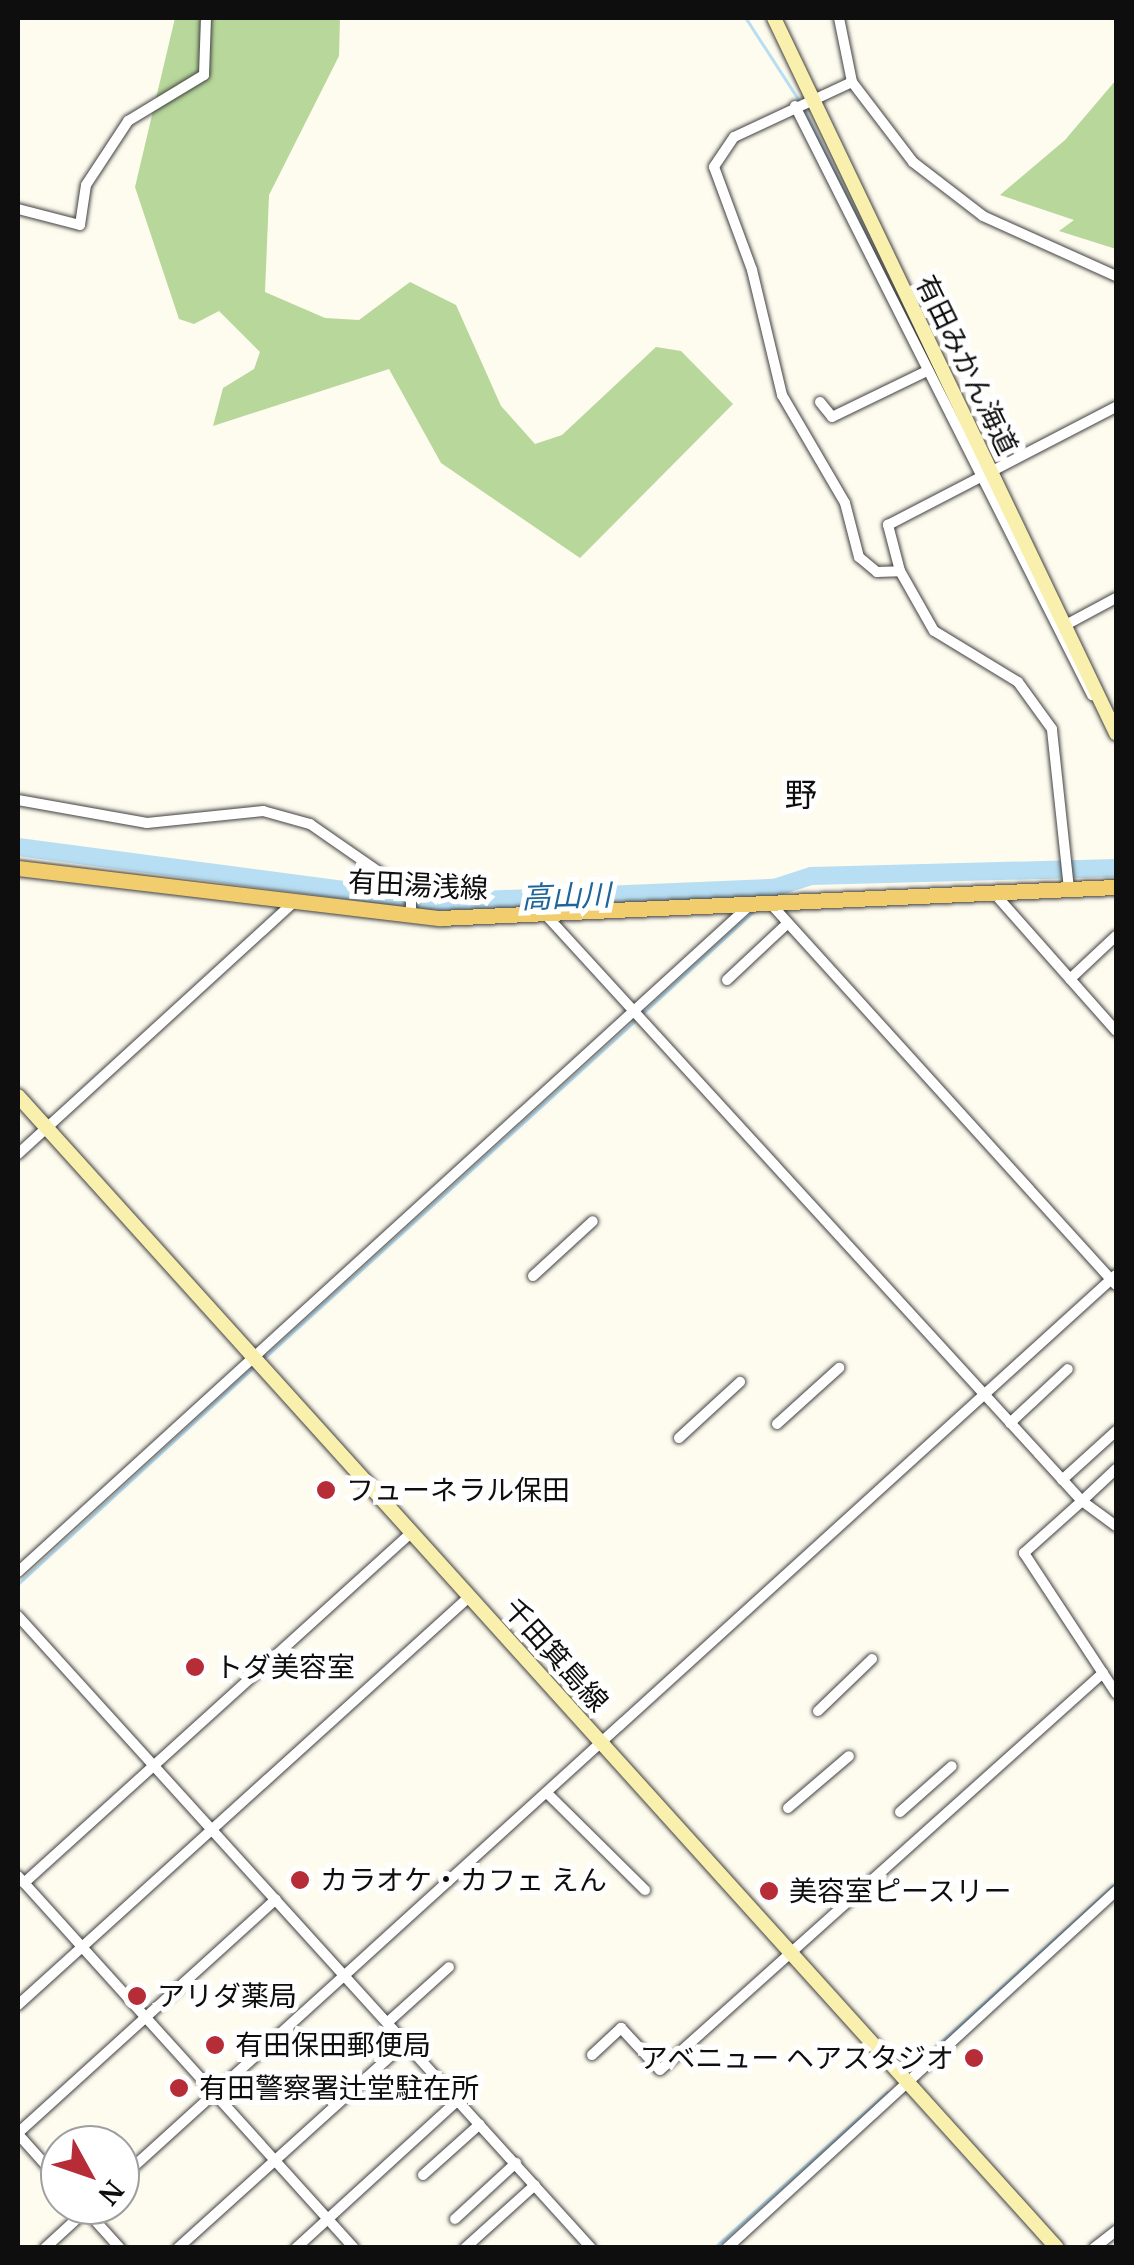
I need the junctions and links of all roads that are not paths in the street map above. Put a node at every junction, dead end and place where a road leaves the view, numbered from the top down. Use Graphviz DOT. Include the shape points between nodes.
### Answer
graph roads {
  1 [pos="206,18"];
  2 [pos="774,18"];
  3 [pos="839,18"];
  4 [pos="852,82"];
  5 [pos="802,103"];
  6 [pos="18,209"];
  7 [pos="1116,276"];
  8 [pos="928,371"];
  9 [pos="820,402"];
  10 [pos="1116,408"];
  11 [pos="986,473"];
  12 [pos="900,570"];
  13 [pos="1116,598"];
  14 [pos="1063,626"];
  15 [pos="1116,733"];
  16 [pos="18,800"];
  17 [pos="18,868"];
  18 [pos="1116,887"];
  19 [pos="1069,888"];
  20 [pos="994,893"];
  21 [pos="295,901"];
  22 [pos="770,903"];
  23 [pos="752,904"];
  24 [pos="544,913"];
  25 [pos="411,915"];
  26 [pos="788,924"];
  27 [pos="1116,936"];
  28 [pos="1070,979"];
  29 [pos="727,980"];
  30 [pos="635,1010"];
  31 [pos="1116,1030"];
  32 [pos="18,1096"];
  33 [pos="46,1128"];
  34 [pos="18,1154"];
  35 [pos="594,1221"];
  36 [pos="533,1276"];
  37 [pos="1115,1280"];
  38 [pos="258,1362"];
  39 [pos="839,1368"];
  40 [pos="1068,1369"];
  41 [pos="740,1382"];
  42 [pos="984,1395"];
  43 [pos="1010,1423"];
  44 [pos="777,1424"];
  45 [pos="1116,1431"];
  46 [pos="679,1438"];
  47 [pos="1116,1469"];
  48 [pos="1062,1480"];
  49 [pos="1082,1501"];
  50 [pos="1116,1526"];
  51 [pos="412,1532"];
  52 [pos="18,1572"];
  53 [pos="470,1596"];
  54 [pos="18,1616"];
  55 [pos="872,1659"];
  56 [pos="1103,1673"];
  57 [pos="1116,1693"];
  58 [pos="818,1712"];
  59 [pos="603,1744"];
  60 [pos="848,1756"];
  61 [pos="154,1764"];
  62 [pos="952,1766"];
  63 [pos="547,1792"];
  64 [pos="788,1808"];
  65 [pos="900,1812"];
  66 [pos="212,1828"];
  67 [pos="21,1879"];
  68 [pos="645,1890"];
  69 [pos="1116,1891"];
  70 [pos="276,1899"];
  71 [pos="81,1947"];
  72 [pos="792,1950"];
  73 [pos="449,1967"];
  74 [pos="345,1975"];
  75 [pos="18,2005"];
  76 [pos="146,2019"];
  77 [pos="388,2022"];
  78 [pos="406,2042"];
  79 [pos="592,2056"];
  80 [pos="911,2082"];
  81 [pos="214,2094"];
  82 [pos="458,2100"];
  83 [pos="480,2124"];
  84 [pos="18,2134"];
  85 [pos="40,2159"];
  86 [pos="140,2161"];
  87 [pos="276,2161"];
  88 [pos="516,2164"];
  89 [pos="423,2175"];
  90 [pos="535,2185"];
  91 [pos="328,2219"];
  92 [pos="455,2219"];
  93 [pos="68,2225"];
  94 [pos="101,2225"];
  95 [pos="1116,2231"];
  96 [pos="45,2248"];
  97 [pos="120,2248"];
  98 [pos="178,2248"];
  99 [pos="296,2248"];
  100 [pos="354,2248"];
  101 [pos="464,2248"];
  102 [pos="591,2248"];
  103 [pos="727,2248"];
  104 [pos="1057,2248"];
  105 [pos="1094,2248"];
  1 -- 6 [label="street" via="204,75 128,120 86,184 80,225"];
  2 -- 5 [label="main road, 有田みかん海道"];
  3 -- 4 [label="street"];
  4 -- 5 [label="street"];
  4 -- 7 [label="street" via="932,180 983,216"];
  5 -- 8 [label="street"];
  5 -- 11 [label="main road, 有田みかん海道"];
  5 -- 12 [label="street" via="734,137 714,166 796,424 845,504 859,557 877,572"];
  8 -- 9 [label="street" via="832,417"];
  8 -- 11 [label="street"];
  10 -- 11 [label="street"];
  11 -- 12 [label="street" via="888,525"];
  11 -- 14 [label="main road, 有田みかん海道"];
  12 -- 19 [label="street" via="934,631 1018,682 1052,730"];
  13 -- 14 [label="street"];
  14 -- 15 [label="main road, 有田みかん海道"];
  16 -- 25 [label="street" via="147,823 263,810 310,824 411,894"];
  17 -- 21 [label="main road, 有田湯浅線"];
  18 -- 19 [label="main road, 有田湯浅線"];
  19 -- 20 [label="main road, 有田湯浅線"];
  20 -- 22 [label="main road, 有田湯浅線"];
  20 -- 28 [label="street"];
  21 -- 25 [label="main road, 有田湯浅線"];
  21 -- 33 [label="street"];
  22 -- 23 [label="main road, 有田湯浅線"];
  22 -- 26 [label="street"];
  23 -- 24 [label="main road, 有田湯浅線"];
  23 -- 30 [label="street"];
  24 -- 25 [label="main road, 有田湯浅線"];
  24 -- 30 [label="street"];
  26 -- 29 [label="street"];
  26 -- 37 [label="street"];
  27 -- 28 [label="street"];
  28 -- 31 [label="street"];
  30 -- 38 [label="street"];
  30 -- 42 [label="street"];
  32 -- 33 [label="main road, 千田箕島線"];
  33 -- 34 [label="street"];
  33 -- 38 [label="main road, 千田箕島線"];
  35 -- 36 [label="street"];
  37 -- 42 [label="street"];
  38 -- 51 [label="main road, 千田箕島線"];
  38 -- 52 [label="street"];
  39 -- 44 [label="street"];
  40 -- 43 [label="street"];
  41 -- 46 [label="street"];
  42 -- 43 [label="street"];
  42 -- 59 [label="street"];
  43 -- 48 [label="street"];
  45 -- 48 [label="street"];
  47 -- 49 [label="street"];
  48 -- 49 [label="street"];
  49 -- 50 [label="street"];
  49 -- 56 [label="street" via="1024,1554"];
  51 -- 53 [label="main road, 千田箕島線"];
  51 -- 61 [label="street"];
  53 -- 59 [label="main road, 千田箕島線"];
  53 -- 66 [label="street"];
  54 -- 61 [label="street"];
  55 -- 58 [label="street"];
  56 -- 57 [label="street"];
  56 -- 72 [label="street"];
  59 -- 63 [label="street"];
  59 -- 72 [label="main road, 千田箕島線"];
  60 -- 64 [label="street"];
  61 -- 66 [label="street"];
  61 -- 67 [label="street"];
  62 -- 65 [label="street"];
  63 -- 68 [label="street"];
  63 -- 74 [label="street"];
  66 -- 70 [label="street"];
  66 -- 71 [label="street"];
  67 -- 71 [label="street"];
  69 -- 80 [label="street"];
  70 -- 74 [label="street"];
  70 -- 76 [label="street"];
  71 -- 75 [label="street"];
  71 -- 76 [label="street"];
  72 -- 79 [label="street" via="660,2070 621,2028"];
  72 -- 80 [label="main road, 千田箕島線"];
  73 -- 77 [label="street"];
  74 -- 77 [label="street"];
  74 -- 81 [label="street"];
  76 -- 81 [label="street"];
  76 -- 84 [label="street"];
  77 -- 78 [label="street"];
  78 -- 82 [label="street"];
  78 -- 87 [label="street"];
  80 -- 103 [label="street"];
  80 -- 104 [label="main road, 千田箕島線"];
  81 -- 86 [label="street"];
  81 -- 87 [label="street"];
  82 -- 83 [label="street"];
  82 -- 91 [label="street"];
  83 -- 88 [label="street"];
  83 -- 89 [label="street"];
  84 -- 85 [label="street"];
  87 -- 91 [label="street"];
  87 -- 98 [label="street"];
  88 -- 90 [label="street"];
  88 -- 92 [label="street"];
  90 -- 101 [label="street"];
  90 -- 102 [label="street"];
  91 -- 99 [label="street"];
  91 -- 100 [label="street"];
  93 -- 96 [label="street"];
  94 -- 97 [label="street"];
  95 -- 105 [label="street"];
}
